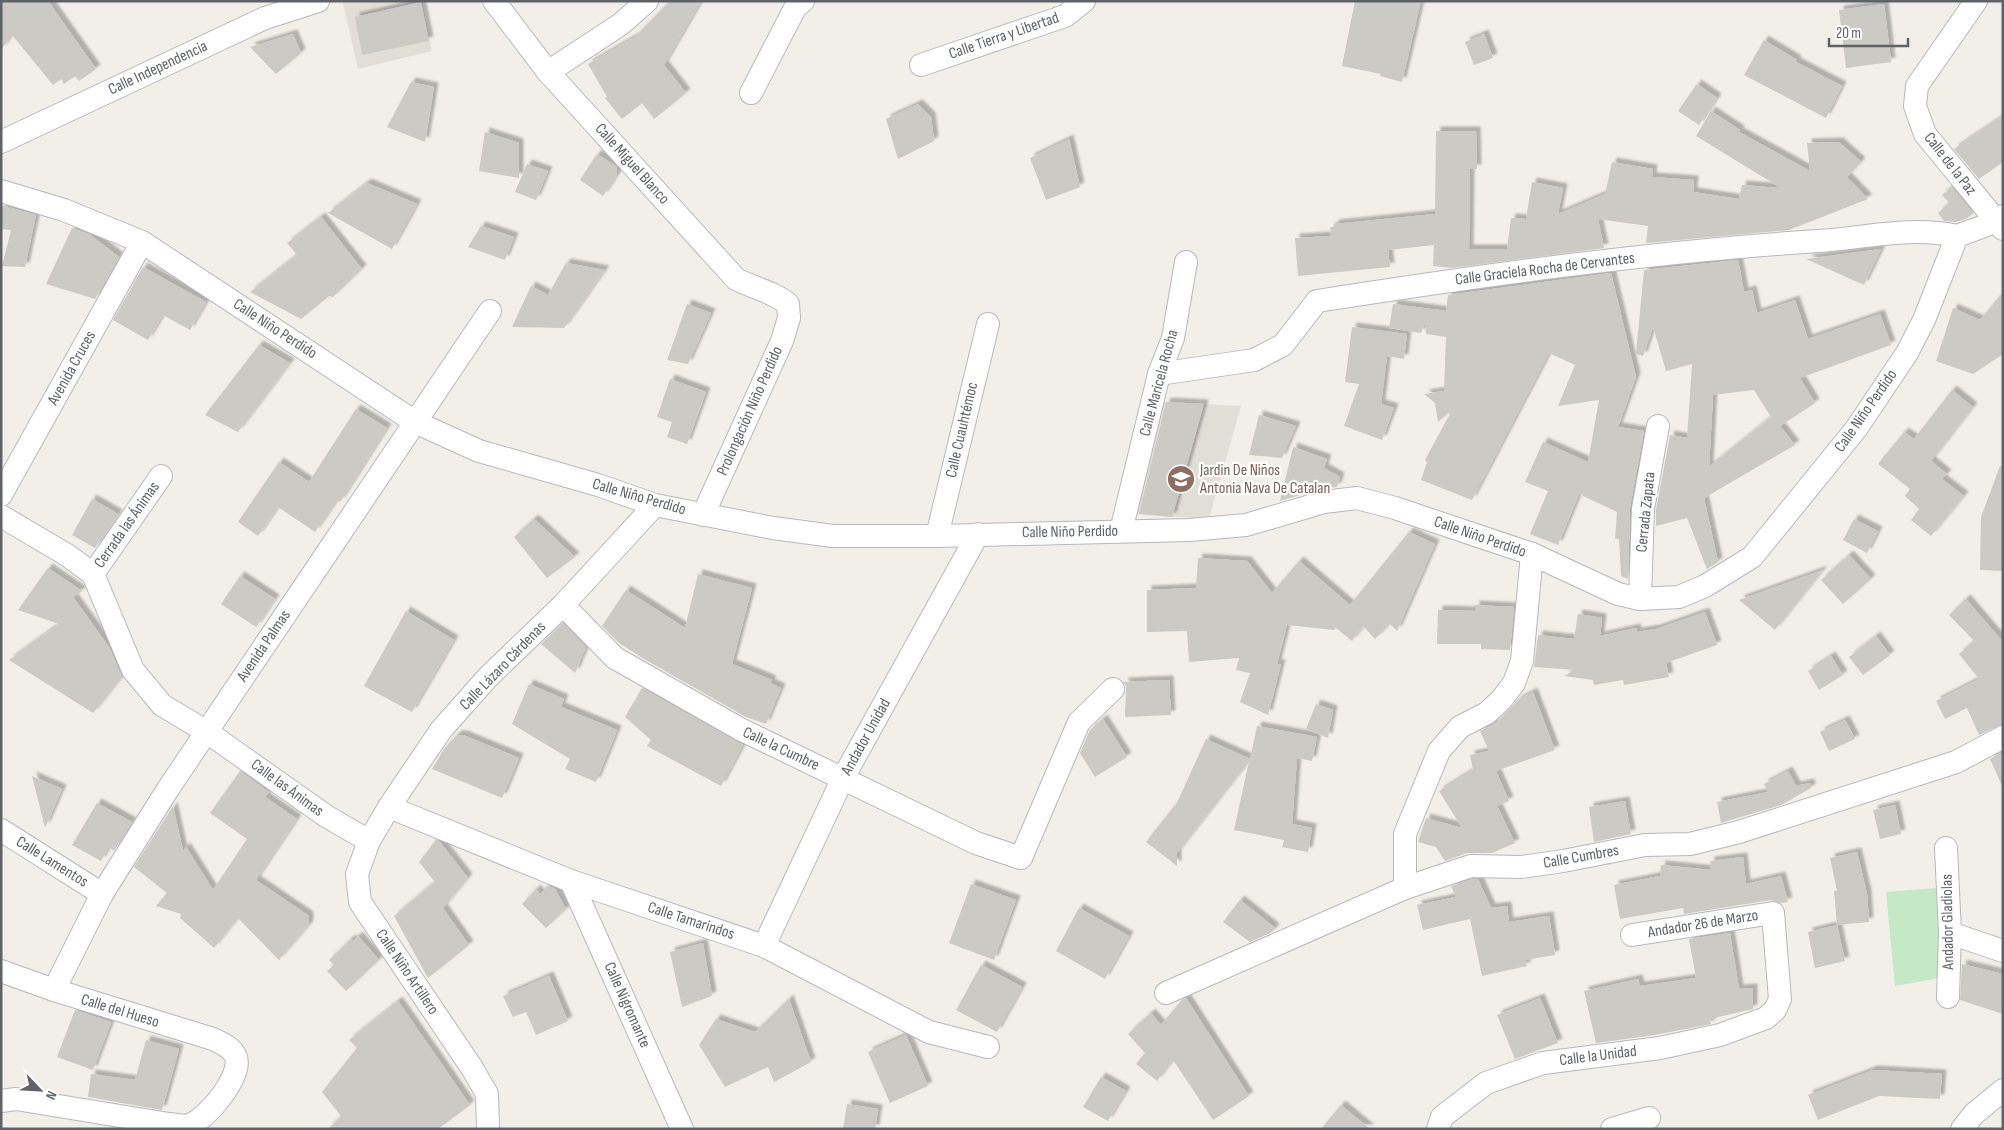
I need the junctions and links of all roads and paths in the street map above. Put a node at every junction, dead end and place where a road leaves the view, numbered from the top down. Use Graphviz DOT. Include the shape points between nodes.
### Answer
graph roads {
  1 [pos="318,1"];
  2 [pos="494,1"];
  3 [pos="647,1"];
  4 [pos="802,1"];
  5 [pos="1084,1"];
  6 [pos="1976,1"];
  7 [pos="921,65"];
  8 [pos="548,72"];
  9 [pos="751,93"];
  10 [pos="1,142"];
  11 [pos="1,190"];
  12 [pos="2000,222"];
  13 [pos="1957,236"];
  14 [pos="142,242"];
  15 [pos="1186,262"];
  16 [pos="788,304"];
  17 [pos="490,311"];
  18 [pos="988,324"];
  19 [pos="1159,374"];
  20 [pos="415,422"];
  21 [pos="1658,426"];
  22 [pos="161,476"];
  23 [pos="1,495"];
  24 [pos="655,505"];
  25 [pos="703,515"];
  26 [pos="1,516"];
  27 [pos="1121,531"];
  28 [pos="978,534"];
  29 [pos="937,536"];
  30 [pos="1532,554"];
  31 [pos="93,574"];
  32 [pos="1640,599"];
  33 [pos="563,605"];
  34 [pos="1113,689"];
  35 [pos="207,732"];
  36 [pos="2003,737"];
  37 [pos="843,778"];
  38 [pos="389,807"];
  39 [pos="1,830"];
  40 [pos="369,841"];
  41 [pos="1946,848"];
  42 [pos="571,881"];
  43 [pos="1405,888"];
  44 [pos="102,894"];
  45 [pos="1950,933"];
  46 [pos="1632,935"];
  47 [pos="764,946"];
  48 [pos="2003,951"];
  49 [pos="1,971"];
  50 [pos="54,990"];
  51 [pos="1166,993"];
  52 [pos="1948,997"];
  53 [pos="1775,1010"];
  54 [pos="988,1047"];
  55 [pos="2003,1090"];
  56 [pos="1,1101"];
  57 [pos="1648,1118"];
  58 [pos="168,1126"];
  59 [pos="488,1129"];
  60 [pos="682,1129"];
  61 [pos="1438,1129"];
  62 [pos="1612,1129"];
  63 [pos="1962,1129"];
  1 -- 10 [label="street, Calle Independencia" via="265,18"];
  2 -- 8 [label="street, Calle Miguel Blanco"];
  3 -- 8 [label="street" via="621,24"];
  4 -- 9 [label="street" via="795,8"];
  5 -- 7 [label="street, Calle Tierra y Libertad" via="1065,16"];
  6 -- 12 [label="street, Calle de la Paz" via="1917,86 1915,106 1925,134"];
  8 -- 16 [label="street, Calle Miguel Blanco" via="736,279 756,290 778,295"];
  11 -- 14 [label="street, Calle Niño Perdido" via="64,210"];
  12 -- 13 [label="street"];
  13 -- 19 [label="street, Calle Graciela Rocha de Cervantes" via="1922,230 1854,239 1713,248 1317,300 1283,345 1254,360"];
  13 -- 32 [label="street, Calle Niño Perdido" via="1924,320 1907,353 1856,429 1752,556 1705,586 1679,597"];
  14 -- 20 [label="street, Calle Niño Perdido"];
  14 -- 23 [label="street, Avenida Cruces"];
  15 -- 19 [label="street, Calle Maricela Rocha" via="1174,338"];
  16 -- 25 [label="street, Prolongación Niño Perdido" via="789,318 782,341"];
  17 -- 20 [label="street, Avenida Palmas"];
  18 -- 29 [label="street, Calle Cuauhtémoc"];
  19 -- 27 [label="street, Calle Maricela Rocha"];
  20 -- 24 [label="street, Calle Niño Perdido" via="479,451"];
  20 -- 35 [label="street, Avenida Palmas"];
  21 -- 32 [label="street, Cerrada Zapata" via="1643,510"];
  22 -- 31 [label="street, Cerrada las Ánimas" via="119,541"];
  24 -- 25 [label="street, Calle Niño Perdido"];
  24 -- 33 [label="street, Calle Lázaro Cárdenas"];
  25 -- 29 [label="street, Calle Niño Perdido" via="833,536"];
  26 -- 31 [label="street"];
  27 -- 28 [label="street, Calle Niño Perdido"];
  27 -- 30 [label="street, Calle Niño Perdido" via="1246,525 1324,502 1357,498"];
  28 -- 29 [label="street, Calle Niño Perdido"];
  28 -- 37 [label="street, Andador Unidad"];
  30 -- 32 [label="street, Calle Niño Perdido" via="1618,594"];
  30 -- 43 [label="street" via="1522,661 1514,683 1502,700 1487,713 1460,727 1439,750 1405,834"];
  31 -- 35 [label="street, Calle las Ánimas" via="133,670 162,705"];
  33 -- 37 [label="street, Calle la Cumbre" via="615,658 740,729"];
  33 -- 38 [label="street, Calle Lázaro Cárdenas" via="488,677 441,730"];
  34 -- 37 [label="street, Calle la Cumbre" via="1078,722 1021,858 976,843"];
  35 -- 40 [label="street, Calle las Ánimas" via="326,816"];
  35 -- 44 [label="street, Avenida Palmas"];
  36 -- 43 [label="street, Calle Cumbres" via="1956,762 1739,832 1690,844 1645,845 1522,867 1471,866"];
  37 -- 47 [label="street, Andador Unidad"];
  38 -- 40 [label="street, Calle Lázaro Cárdenas"];
  38 -- 42 [label="street, Calle Tamarindos"];
  39 -- 44 [label="street, Calle Lamentos"];
  40 -- 59 [label="street, Calle Niño Artillero" via="357,874 360,902 487,1094"];
  41 -- 45 [label="street, Andador Gladiolas"];
  42 -- 47 [label="street, Calle Tamarindos"];
  42 -- 60 [label="street, Calle Nigromante"];
  43 -- 51 [label="street, Calle Cumbres"];
  44 -- 50 [label="street, Avenida Palmas"];
  45 -- 48 [label="street"];
  45 -- 52 [label="street, Andador Gladiolas"];
  46 -- 53 [label="street, Andador 26 de Marzo" via="1773,913 1780,999"];
  47 -- 54 [label="street, Calle Tamarindos" via="929,1032"];
  49 -- 50 [label="street, Calle del Hueso"];
  50 -- 58 [label="street, Calle del Hueso" via="212,1039 228,1047 235,1055 238,1067 233,1080 204,1116 188,1126"];
  53 -- 61 [label="street, Calle la Unidad" via="1766,1018 1720,1035 1660,1048 1543,1063 1486,1083 1442,1117"];
  55 -- 63 [label="street" via="1974,1114"];
  56 -- 58 [label="street" via="16,1100"];
  57 -- 62 [label="street"];
}
